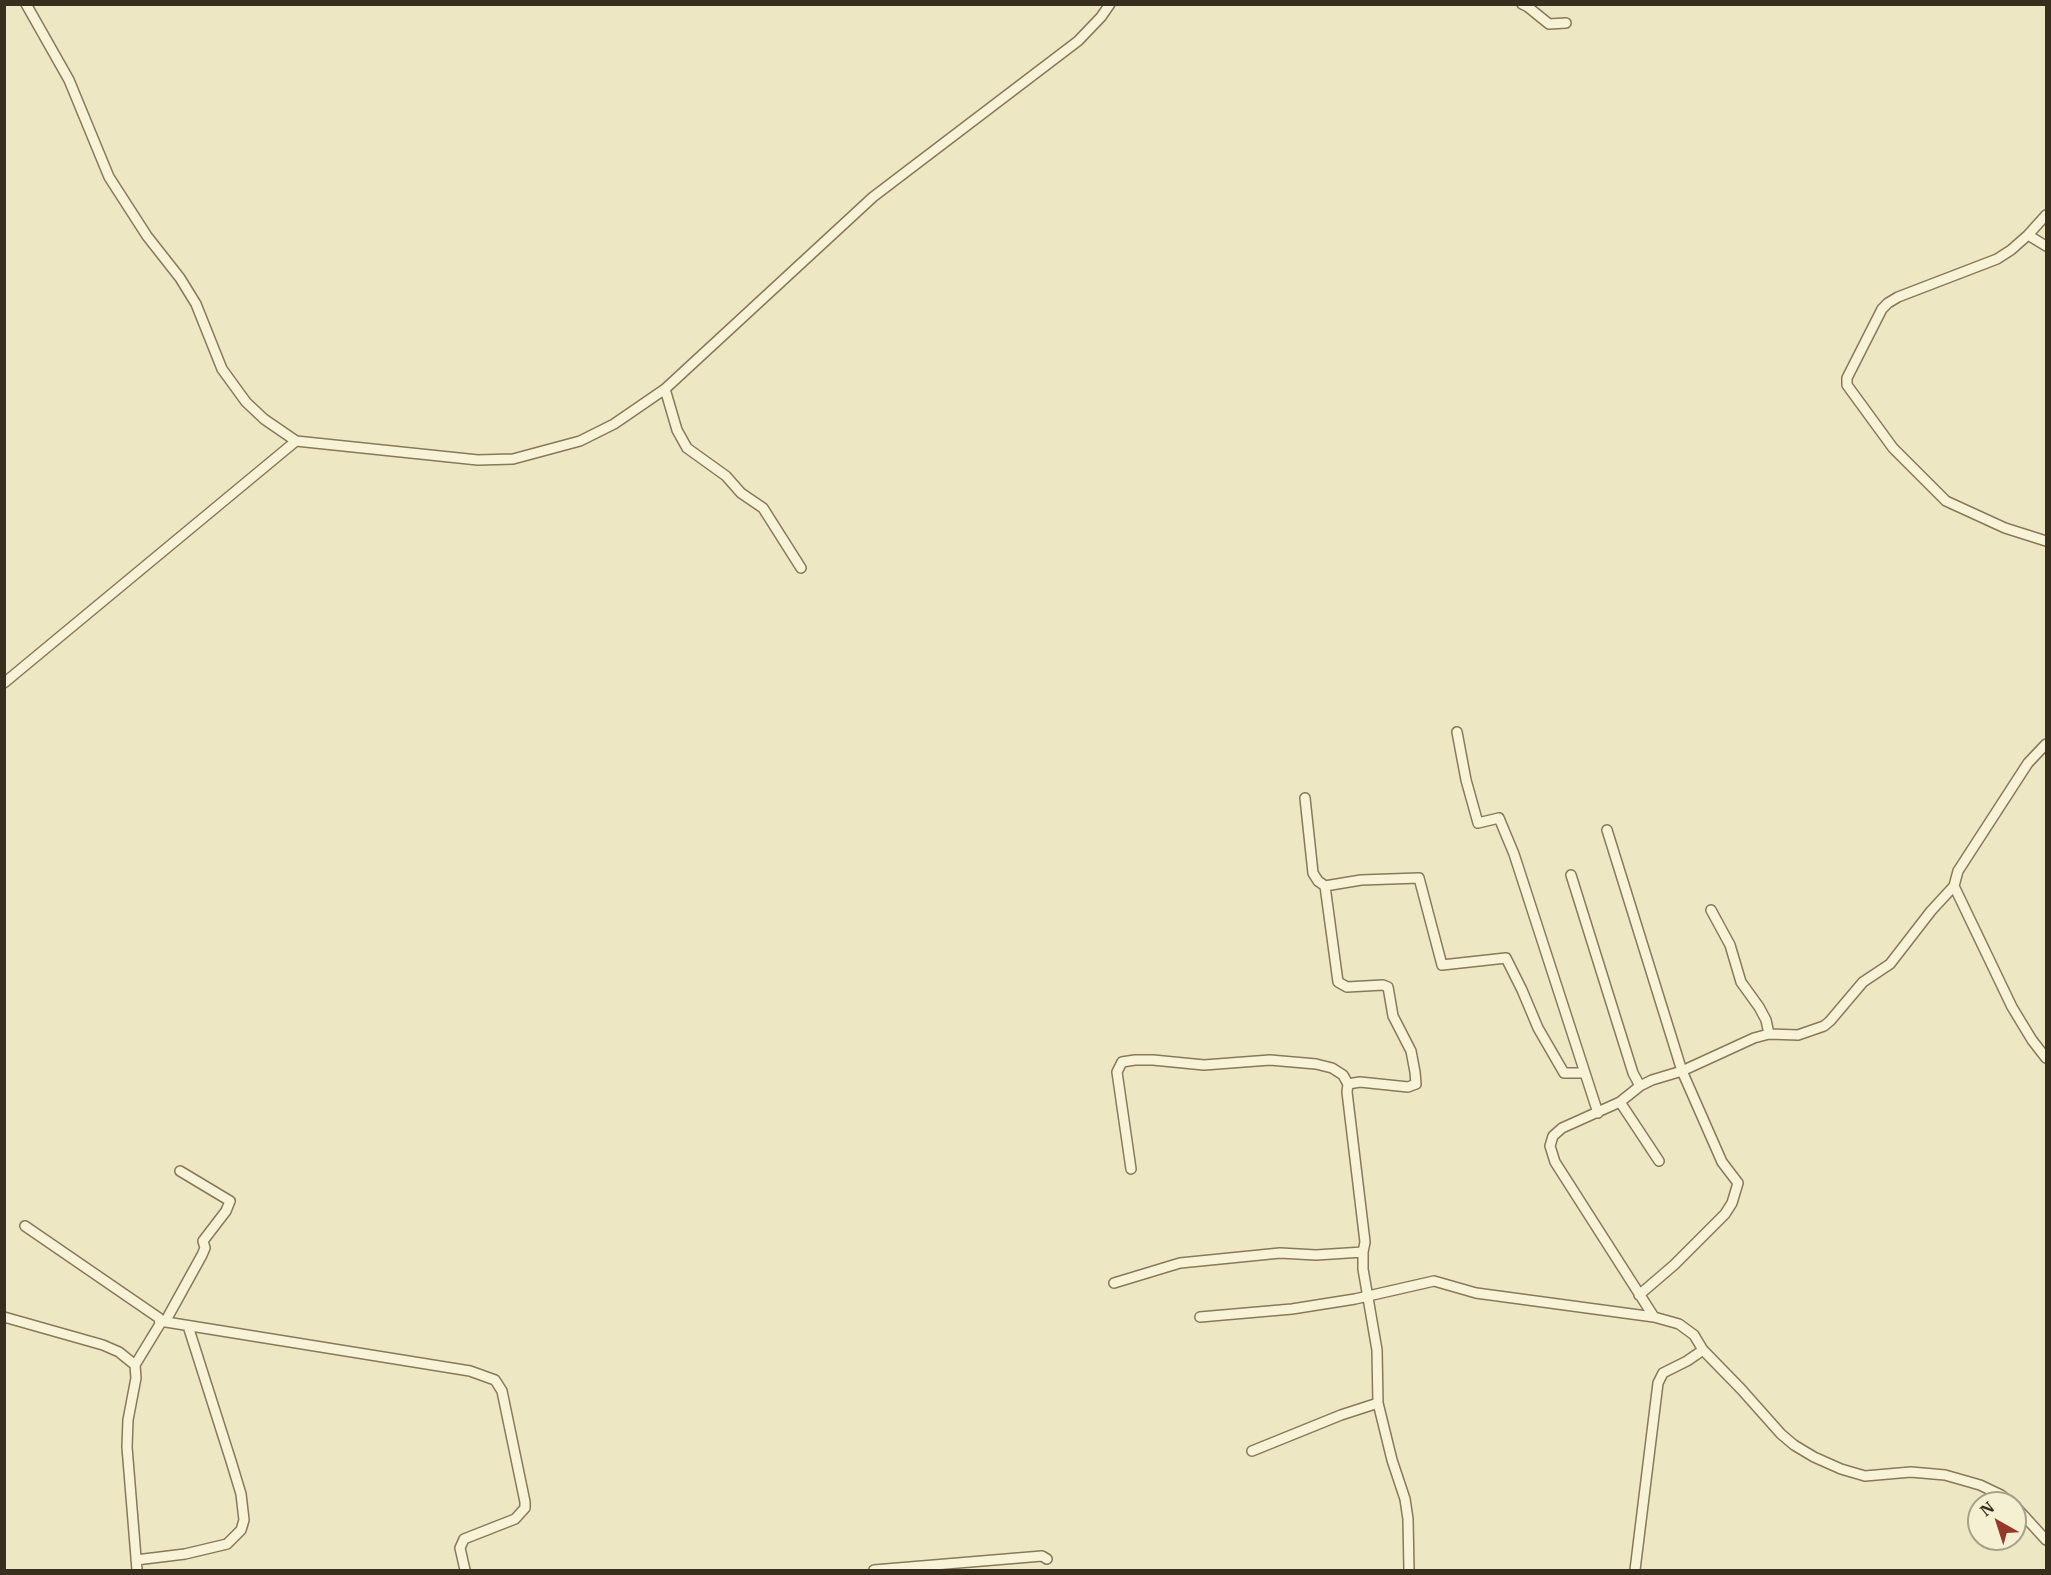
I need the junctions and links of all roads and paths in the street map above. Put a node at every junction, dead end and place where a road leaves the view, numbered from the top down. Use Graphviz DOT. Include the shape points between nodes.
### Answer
graph roads {
  1 [pos="26,4"];
  2 [pos="1110,4"];
  3 [pos="1522,4"];
  4 [pos="1566,23"];
  5 [pos="2046,215"];
  6 [pos="2028,235"];
  7 [pos="2046,246"];
  8 [pos="665,389"];
  9 [pos="296,441"];
  10 [pos="2046,541"];
  11 [pos="801,568"];
  12 [pos="4,683"];
  13 [pos="1457,732"];
  14 [pos="2046,744"];
  15 [pos="1305,798"];
  16 [pos="1607,830"];
  17 [pos="1571,875"];
  18 [pos="1325,886"];
  19 [pos="1954,886"];
  20 [pos="1711,910"];
  21 [pos="1769,1034"];
  22 [pos="2046,1058"];
  23 [pos="1682,1071"];
  24 [pos="1584,1073"];
  25 [pos="1348,1084"];
  26 [pos="1640,1086"];
  27 [pos="1620,1102"];
  28 [pos="1598,1113"];
  29 [pos="1659,1161"];
  30 [pos="1131,1168"];
  31 [pos="180,1171"];
  32 [pos="25,1226"];
  33 [pos="1363,1252"];
  34 [pos="1114,1283"];
  35 [pos="1369,1294"];
  36 [pos="1639,1295"];
  37 [pos="4,1317"];
  38 [pos="1200,1317"];
  39 [pos="1654,1317"];
  40 [pos="163,1322"];
  41 [pos="188,1326"];
  42 [pos="1703,1350"];
  43 [pos="135,1365"];
  44 [pos="1378,1403"];
  45 [pos="1252,1451"];
  46 [pos="1993,1491"];
  47 [pos="2027,1519"];
  48 [pos="2046,1540"];
  49 [pos="1047,1559"];
  50 [pos="135,1568"];
  51 [pos="465,1570"];
  52 [pos="874,1570"];
  53 [pos="1409,1570"];
  54 [pos="1635,1570"];
  1 -- 9 [label="street" via="69,80 109,177 196,304 227,377 246,402"];
  2 -- 8 [label="street" via="1078,41 873,197"];
  3 -- 4 [label="street" via="1549,24"];
  5 -- 6 [label="street"];
  6 -- 7 [label="street"];
  6 -- 10 [label="street" via="1997,259 1888,303 1847,378 1847,385 1893,448 1946,501 2005,528"];
  8 -- 9 [label="street" via="588,438 513,459 478,460"];
  8 -- 11 [label="street" via="677,430 687,448 763,508"];
  9 -- 12 [label="street"];
  13 -- 24 [label="street" via="1478,823 1499,819 1514,854"];
  14 -- 19 [label="street" via="2028,763 1959,871"];
  15 -- 18 [label="street" via="1313,873"];
  16 -- 23 [label="street"];
  17 -- 26 [label="street"];
  18 -- 24 [label="street" via="1419,878 1442,965 1506,958 1564,1073"];
  18 -- 25 [label="street" via="1338,982 1347,987 1388,987 1393,1016 1411,1051 1416,1084"];
  19 -- 21 [label="street" via="1890,964 1863,982 1830,1021 1798,1035"];
  19 -- 22 [label="street" via="2012,1007"];
  20 -- 21 [label="street" via="1730,945 1742,982 1766,1020"];
  21 -- 23 [label="street"];
  23 -- 26 [label="street"];
  23 -- 36 [label="street" via="1722,1162 1738,1183 1736,1194 1725,1214"];
  24 -- 28 [label="street"];
  25 -- 30 [label="street" via="1332,1068 1316,1064 1270,1060 1204,1065 1153,1060 1122,1062 1117,1072"];
  25 -- 33 [label="street" via="1364,1227"];
  26 -- 27 [label="street"];
  27 -- 28 [label="street"];
  27 -- 29 [label="street"];
  28 -- 36 [label="street" via="1562,1128 1553,1136 1550,1146 1555,1162"];
  31 -- 40 [label="street" via="230,1201 203,1241 202,1255"];
  32 -- 40 [label="street"];
  33 -- 34 [label="street" via="1280,1253 1190,1262"];
  33 -- 35 [label="street"];
  35 -- 38 [label="street" via="1292,1309"];
  35 -- 39 [label="street" via="1434,1281 1476,1293"];
  35 -- 44 [label="street" via="1377,1350"];
  36 -- 39 [label="street"];
  37 -- 43 [label="street" via="103,1345"];
  39 -- 42 [label="street" via="1679,1324 1694,1335"];
  40 -- 41 [label="street"];
  40 -- 43 [label="street"];
  41 -- 50 [label="street" via="241,1494 244,1520 241,1530 227,1544"];
  41 -- 51 [label="street" via="470,1371 495,1380 502,1391 525,1509 515,1519 464,1539 460,1548"];
  42 -- 46 [label="street" via="1781,1434 1814,1457 1865,1476 1911,1472 1945,1475"];
  42 -- 54 [label="street" via="1664,1373 1658,1383"];
  43 -- 50 [label="street" via="127,1435"];
  44 -- 45 [label="street"];
  44 -- 53 [label="street" via="1405,1499"];
  47 -- 48 [label="street"];
  49 -- 52 [label="street" via="1042,1556"];
}
